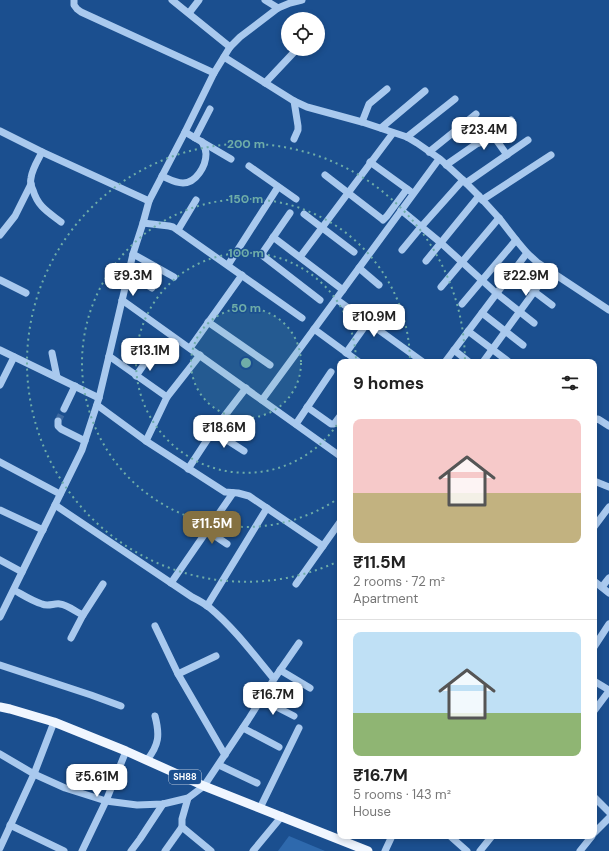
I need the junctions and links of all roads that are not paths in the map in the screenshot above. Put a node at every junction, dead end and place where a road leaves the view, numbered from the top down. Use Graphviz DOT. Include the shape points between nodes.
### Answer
graph roads {
  1 [pos="74,0"];
  2 [pos="172,0"];
  3 [pos="199,0"];
  4 [pos="265,0"];
  5 [pos="302,0"];
  6 [pos="278,8"];
  7 [pos="190,13"];
  8 [pos="230,47"];
  9 [pos="290,56"];
  10 [pos="224,57"];
  11 [pos="214,73"];
  12 [pos="265,83"];
  13 [pos="387,89"];
  14 [pos="425,91"];
  15 [pos="455,99"];
  16 [pos="294,101"];
  17 [pos="210,109"];
  18 [pos="476,114"];
  19 [pos="511,120"];
  20 [pos="362,122"];
  21 [pos="463,124"];
  22 [pos="381,128"];
  23 [pos="0,131"];
  24 [pos="185,132"];
  25 [pos="393,133"];
  26 [pos="492,134"];
  27 [pos="406,137"];
  28 [pos="195,138"];
  29 [pos="294,139"];
  30 [pos="528,140"];
  31 [pos="202,142"];
  32 [pos="479,143"];
  33 [pos="42,152"];
  34 [pos="429,152"];
  35 [pos="507,155"];
  36 [pos="551,155"];
  37 [pos="231,159"];
  38 [pos="439,159"];
  39 [pos="370,162"];
  40 [pos="446,165"];
  41 [pos="249,166"];
  42 [pos="162,176"];
  43 [pos="325,176"];
  44 [pos="464,182"];
  45 [pos="31,184"];
  46 [pos="278,187"];
  47 [pos="407,189"];
  48 [pos="347,193"];
  49 [pos="414,194"];
  50 [pos="481,198"];
  51 [pos="149,200"];
  52 [pos="196,200"];
  53 [pos="296,200"];
  54 [pos="401,210"];
  55 [pos="290,213"];
  56 [pos="304,214"];
  57 [pos="499,218"];
  58 [pos="61,222"];
  59 [pos="143,223"];
  60 [pos="421,227"];
  61 [pos="321,228"];
  62 [pos="178,230"];
  63 [pos="0,235"];
  64 [pos="273,237"];
  65 [pos="516,240"];
  66 [pos="441,243"];
  67 [pos="402,250"];
  68 [pos="354,252"];
  69 [pos="527,253"];
  70 [pos="133,254"];
  71 [pos="300,257"];
  72 [pos="426,261"];
  73 [pos="462,262"];
  74 [pos="228,265"];
  75 [pos="359,268"];
  76 [pos="550,270"];
  77 [pos="128,273"];
  78 [pos="511,274"];
  79 [pos="242,275"];
  80 [pos="174,277"];
  81 [pos="0,280"];
  82 [pos="481,280"];
  83 [pos="379,286"];
  84 [pos="441,287"];
  85 [pos="152,288"];
  86 [pos="343,290"];
  87 [pos="534,292"];
  88 [pos="26,293"];
  89 [pos="496,294"];
  90 [pos="336,299"];
  91 [pos="122,300"];
  92 [pos="320,300"];
  93 [pos="462,304"];
  94 [pos="552,305"];
  95 [pos="609,310"];
  96 [pos="520,312"];
  97 [pos="482,313"];
  98 [pos="302,318"];
  99 [pos="208,322"];
  100 [pos="368,322"];
  101 [pos="534,323"];
  102 [pos="314,329"];
  103 [pos="505,331"];
  104 [pos="468,332"];
  105 [pos="523,345"];
  106 [pos="190,348"];
  107 [pos="0,350"];
  108 [pos="454,350"];
  109 [pos="492,350"];
  110 [pos="346,352"];
  111 [pos="52,353"];
  112 [pos="200,355"];
  113 [pos="110,356"];
  114 [pos="14,357"];
  115 [pos="149,357"];
  116 [pos="355,359"];
  117 [pos="418,359"];
  118 [pos="447,359"];
  119 [pos="465,359"];
  120 [pos="485,359"];
  121 [pos="505,359"];
  122 [pos="270,365"];
  123 [pos="331,372"];
  124 [pos="136,376"];
  125 [pos="57,377"];
  126 [pos="0,385"];
  127 [pos="75,386"];
  128 [pos="246,388"];
  129 [pos="167,397"];
  130 [pos="262,400"];
  131 [pos="98,401"];
  132 [pos="307,407"];
  133 [pos="64,409"];
  134 [pos="597,419"];
  135 [pos="337,420"];
  136 [pos="58,421"];
  137 [pos="296,424"];
  138 [pos="609,426"];
  139 [pos="213,432"];
  140 [pos="85,441"];
  141 [pos="146,441"];
  142 [pos="244,450"];
  143 [pos="337,454"];
  144 [pos="0,462"];
  145 [pos="188,469"];
  146 [pos="597,482"];
  147 [pos="609,487"];
  148 [pos="233,493"];
  149 [pos="60,494"];
  150 [pos="55,505"];
  151 [pos="609,507"];
  152 [pos="267,508"];
  153 [pos="0,510"];
  154 [pos="187,516"];
  155 [pos="597,523"];
  156 [pos="337,526"];
  157 [pos="43,530"];
  158 [pos="207,530"];
  159 [pos="227,544"];
  160 [pos="323,546"];
  161 [pos="0,560"];
  162 [pos="22,572"];
  163 [pos="609,578"];
  164 [pos="171,583"];
  165 [pos="597,583"];
  166 [pos="103,584"];
  167 [pos="296,584"];
  168 [pos="602,587"];
  169 [pos="14,590"];
  170 [pos="609,593"];
  171 [pos="3,605"];
  172 [pos="207,606"];
  173 [pos="83,616"];
  174 [pos="0,617"];
  175 [pos="609,624"];
  176 [pos="154,626"];
  177 [pos="71,638"];
  178 [pos="597,642"];
  179 [pos="299,643"];
  180 [pos="216,656"];
  181 [pos="0,665"];
  182 [pos="280,670"];
  183 [pos="178,674"];
  184 [pos="274,679"];
  185 [pos="597,683"];
  186 [pos="310,688"];
  187 [pos="609,691"];
  188 [pos="261,700"];
  189 [pos="121,706"];
  190 [pos="0,707"];
  191 [pos="597,708"];
  192 [pos="155,716"];
  193 [pos="294,716"];
  194 [pos="54,722"];
  195 [pos="243,728"];
  196 [pos="299,728"];
  197 [pos="279,747"];
  198 [pos="126,751"];
  199 [pos="0,754"];
  200 [pos="225,755"];
  201 [pos="147,760"];
  202 [pos="219,765"];
  203 [pos="34,774"];
  204 [pos="257,783"];
  205 [pos="204,786"];
  206 [pos="188,798"];
  207 [pos="597,800"];
  208 [pos="106,801"];
  209 [pos="162,804"];
  210 [pos="260,808"];
  211 [pos="609,812"];
  212 [pos="282,816"];
  213 [pos="609,818"];
  214 [pos="10,825"];
  215 [pos="182,827"];
  216 [pos="597,831"];
  217 [pos="337,838"];
  218 [pos="339,839"];
  219 [pos="391,839"];
  220 [pos="453,839"];
  221 [pos="490,839"];
  222 [pos="590,839"];
  223 [pos="0,848"];
  224 [pos="583,850"];
  225 [pos="64,851"];
  226 [pos="82,851"];
  227 [pos="131,851"];
  228 [pos="165,851"];
  229 [pos="211,851"];
  230 [pos="253,851"];
  231 [pos="368,851"];
  232 [pos="385,851"];
  233 [pos="467,851"];
  234 [pos="480,851"];
  1 -- 11 [label="street" via="74,5 81,12"];
  2 -- 7 [label="street"];
  3 -- 7 [label="street"];
  4 -- 6 [label="street"];
  5 -- 6 [label="street"];
  6 -- 8 [label="street"];
  7 -- 8 [label="street"];
  8 -- 10 [label="street"];
  9 -- 12 [label="street"];
  10 -- 11 [label="street"];
  10 -- 12 [label="street"];
  11 -- 24 [label="street"];
  12 -- 16 [label="street"];
  13 -- 20 [label="street" via="369,104"];
  14 -- 22 [label="street"];
  15 -- 27 [label="street"];
  16 -- 20 [label="street"];
  16 -- 29 [label="street" via="298,130"];
  17 -- 28 [label="street"];
  18 -- 21 [label="street"];
  19 -- 26 [label="street"];
  20 -- 22 [label="street"];
  21 -- 32 [label="street"];
  21 -- 34 [label="street"];
  22 -- 25 [label="street"];
  23 -- 33 [label="street"];
  24 -- 28 [label="street"];
  24 -- 42 [label="street"];
  25 -- 27 [label="street"];
  25 -- 39 [label="street"];
  26 -- 32 [label="street"];
  26 -- 35 [label="street"];
  27 -- 34 [label="street"];
  28 -- 31 [label="street"];
  30 -- 35 [label="street"];
  31 -- 37 [label="street"];
  31 -- 42 [label="street" via="206,155 204,165 195,178 183,183"];
  32 -- 40 [label="street"];
  33 -- 45 [label="street" via="32,173"];
  33 -- 51 [label="street"];
  34 -- 38 [label="street"];
  35 -- 44 [label="street"];
  36 -- 50 [label="street"];
  38 -- 40 [label="street"];
  38 -- 49 [label="street"];
  39 -- 47 [label="street"];
  39 -- 48 [label="street"];
  40 -- 44 [label="street"];
  41 -- 46 [label="street"];
  42 -- 51 [label="street"];
  43 -- 48 [label="street"];
  44 -- 50 [label="street"];
  44 -- 60 [label="street"];
  45 -- 58 [label="street" via="39,205"];
  45 -- 63 [label="street" via="15,216"];
  46 -- 53 [label="street"];
  46 -- 74 [label="street"];
  47 -- 48 [label="street" via="383,220"];
  47 -- 49 [label="street"];
  48 -- 61 [label="street"];
  49 -- 54 [label="street"];
  50 -- 57 [label="street"];
  50 -- 66 [label="street"];
  51 -- 59 [label="street"];
  52 -- 62 [label="street"];
  54 -- 60 [label="street"];
  54 -- 75 [label="street"];
  55 -- 64 [label="street"];
  56 -- 61 [label="street"];
  57 -- 65 [label="street"];
  57 -- 73 [label="street"];
  59 -- 62 [label="street" via="169,226"];
  59 -- 70 [label="street"];
  60 -- 66 [label="street"];
  60 -- 67 [label="street"];
  61 -- 68 [label="street"];
  61 -- 71 [label="street"];
  62 -- 74 [label="street"];
  64 -- 71 [label="street"];
  64 -- 92 [label="street" via="263,256"];
  65 -- 69 [label="street"];
  65 -- 82 [label="street"];
  66 -- 72 [label="street"];
  66 -- 73 [label="street"];
  69 -- 76 [label="street"];
  69 -- 78 [label="street"];
  70 -- 77 [label="street"];
  70 -- 80 [label="street"];
  71 -- 86 [label="street"];
  73 -- 82 [label="street"];
  73 -- 84 [label="street"];
  74 -- 79 [label="street"];
  75 -- 83 [label="street"];
  75 -- 86 [label="street"];
  76 -- 87 [label="street"];
  76 -- 95 [label="street"];
  77 -- 85 [label="street"];
  77 -- 91 [label="street"];
  78 -- 87 [label="street"];
  78 -- 89 [label="street"];
  79 -- 98 [label="street"];
  79 -- 99 [label="street"];
  81 -- 88 [label="street"];
  82 -- 89 [label="street"];
  82 -- 93 [label="street"];
  86 -- 90 [label="street"];
  87 -- 94 [label="street"];
  87 -- 96 [label="street"];
  89 -- 96 [label="street"];
  89 -- 97 [label="street"];
  90 -- 100 [label="street"];
  90 -- 102 [label="street"];
  91 -- 106 [label="street"];
  91 -- 113 [label="street"];
  96 -- 101 [label="street"];
  96 -- 103 [label="street"];
  97 -- 103 [label="street"];
  97 -- 104 [label="street"];
  99 -- 106 [label="street"];
  99 -- 122 [label="street"];
  100 -- 110 [label="street"];
  100 -- 117 [label="street"];
  102 -- 110 [label="street"];
  102 -- 130 [label="street"];
  103 -- 105 [label="street"];
  103 -- 109 [label="street"];
  104 -- 108 [label="street"];
  104 -- 109 [label="street"];
  106 -- 112 [label="street"];
  107 -- 114 [label="street"];
  108 -- 118 [label="street"];
  108 -- 119 [label="street"];
  109 -- 120 [label="street"];
  109 -- 121 [label="street"];
  110 -- 116 [label="street"];
  111 -- 125 [label="street"];
  112 -- 128 [label="street"];
  112 -- 129 [label="street"];
  113 -- 124 [label="street"];
  113 -- 131 [label="street"];
  114 -- 125 [label="street"];
  114 -- 126 [label="street"];
  115 -- 124 [label="street"];
  123 -- 132 [label="street"];
  124 -- 129 [label="street"];
  125 -- 127 [label="street"];
  127 -- 131 [label="street"];
  127 -- 133 [label="street"];
  128 -- 130 [label="street"];
  128 -- 139 [label="street"];
  129 -- 141 [label="street"];
  130 -- 137 [label="street"];
  131 -- 140 [label="street"];
  131 -- 141 [label="street"];
  132 -- 135 [label="street" via="331,424"];
  132 -- 137 [label="street"];
  134 -- 138 [label="street"];
  136 -- 140 [label="street" via="61,429"];
  137 -- 143 [label="street"];
  139 -- 142 [label="street"];
  139 -- 145 [label="street"];
  140 -- 149 [label="street"];
  141 -- 145 [label="street"];
  144 -- 149 [label="street"];
  145 -- 148 [label="street" via="225,492"];
  146 -- 147 [label="street"];
  148 -- 152 [label="street" via="249,496"];
  148 -- 158 [label="street"];
  149 -- 150 [label="street"];
  150 -- 157 [label="street"];
  150 -- 164 [label="street"];
  151 -- 155 [label="street"];
  152 -- 160 [label="street"];
  152 -- 172 [label="street"];
  153 -- 157 [label="street"];
  154 -- 158 [label="street"];
  156 -- 160 [label="street"];
  157 -- 162 [label="street"];
  158 -- 159 [label="street"];
  158 -- 164 [label="street"];
  160 -- 167 [label="street"];
  161 -- 162 [label="street"];
  162 -- 169 [label="street"];
  163 -- 168 [label="street"];
  164 -- 172 [label="street"];
  165 -- 168 [label="street"];
  166 -- 173 [label="street"];
  168 -- 170 [label="street"];
  169 -- 171 [label="street"];
  169 -- 173 [label="street" via="43,605 64,605"];
  171 -- 174 [label="street"];
  172 -- 184 [label="street" via="221,618"];
  173 -- 177 [label="street"];
  175 -- 178 [label="street"];
  176 -- 183 [label="street"];
  179 -- 182 [label="street"];
  180 -- 183 [label="street"];
  181 -- 189 [label="street" via="92,694"];
  182 -- 184 [label="street"];
  182 -- 186 [label="street"];
  183 -- 200 [label="street"];
  184 -- 188 [label="street"];
  185 -- 187 [label="street"];
  187 -- 191 [label="street"];
  188 -- 193 [label="street"];
  188 -- 195 [label="street"];
  190 -- 194 [label="main road, SH88"];
  192 -- 201 [label="street" via="158,739"];
  194 -- 198 [label="main road, SH88"];
  194 -- 203 [label="street"];
  195 -- 197 [label="street"];
  195 -- 200 [label="street"];
  196 -- 210 [label="street"];
  198 -- 201 [label="main road, SH88"];
  198 -- 208 [label="street"];
  199 -- 203 [label="street"];
  200 -- 202 [label="street"];
  201 -- 205 [label="main road, SH88"];
  202 -- 204 [label="street"];
  202 -- 205 [label="street"];
  203 -- 208 [label="street"];
  203 -- 214 [label="street"];
  205 -- 206 [label="street"];
  205 -- 210 [label="main road, SH88"];
  206 -- 209 [label="street"];
  206 -- 215 [label="street"];
  207 -- 211 [label="street"];
  208 -- 209 [label="street" via="137,805"];
  208 -- 226 [label="street"];
  209 -- 227 [label="street"];
  210 -- 212 [label="main road, SH88"];
  212 -- 217 [label="main road, SH88"];
  212 -- 230 [label="street"];
  213 -- 216 [label="street"];
  214 -- 223 [label="street"];
  214 -- 225 [label="street"];
  215 -- 228 [label="street"];
  215 -- 229 [label="street"];
  218 -- 231 [label="main road, SH88"];
  219 -- 232 [label="street"];
  220 -- 233 [label="street"];
  221 -- 234 [label="street"];
  222 -- 224 [label="street"];
}
